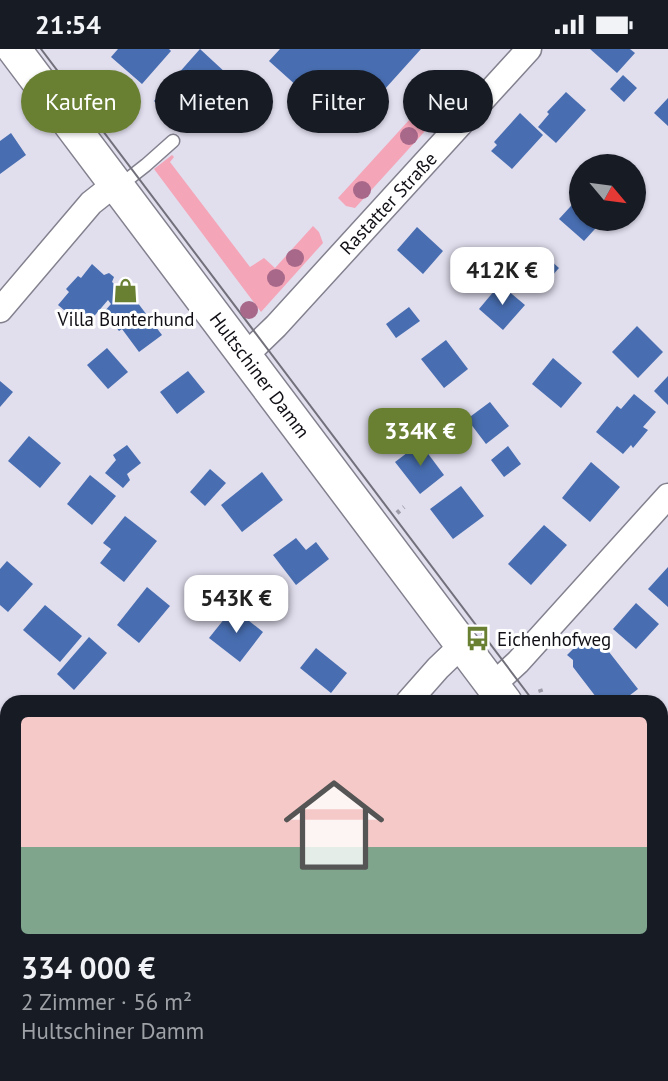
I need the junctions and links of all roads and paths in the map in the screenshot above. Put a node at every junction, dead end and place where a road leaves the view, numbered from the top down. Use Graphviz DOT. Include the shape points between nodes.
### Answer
graph roads {
  1 [pos="14,49"];
  2 [pos="529,49"];
  3 [pos="173,141"];
  4 [pos="117,185"];
  5 [pos="0,310"];
  6 [pos="245,356"];
  7 [pos="668,496"];
  8 [pos="462,645"];
  9 [pos="540,689"];
  10 [pos="499,693"];
  11 [pos="414,695"];
  12 [pos="542,695"];
  1 -- 4 [label="main road, Hultschiner Damm"];
  2 -- 6 [label="street, Rastatter Straße"];
  3 -- 4 [label="lane"];
  4 -- 5 [label="street" via="91,203"];
  4 -- 6 [label="main road, Hultschiner Damm"];
  6 -- 8 [label="main road, Hultschiner Damm"];
  7 -- 10 [label="street" via="518,662"];
  8 -- 10 [label="main road, Hultschiner Damm"];
  8 -- 11 [label="street"];
  9 -- 12 [label="path"];
}
